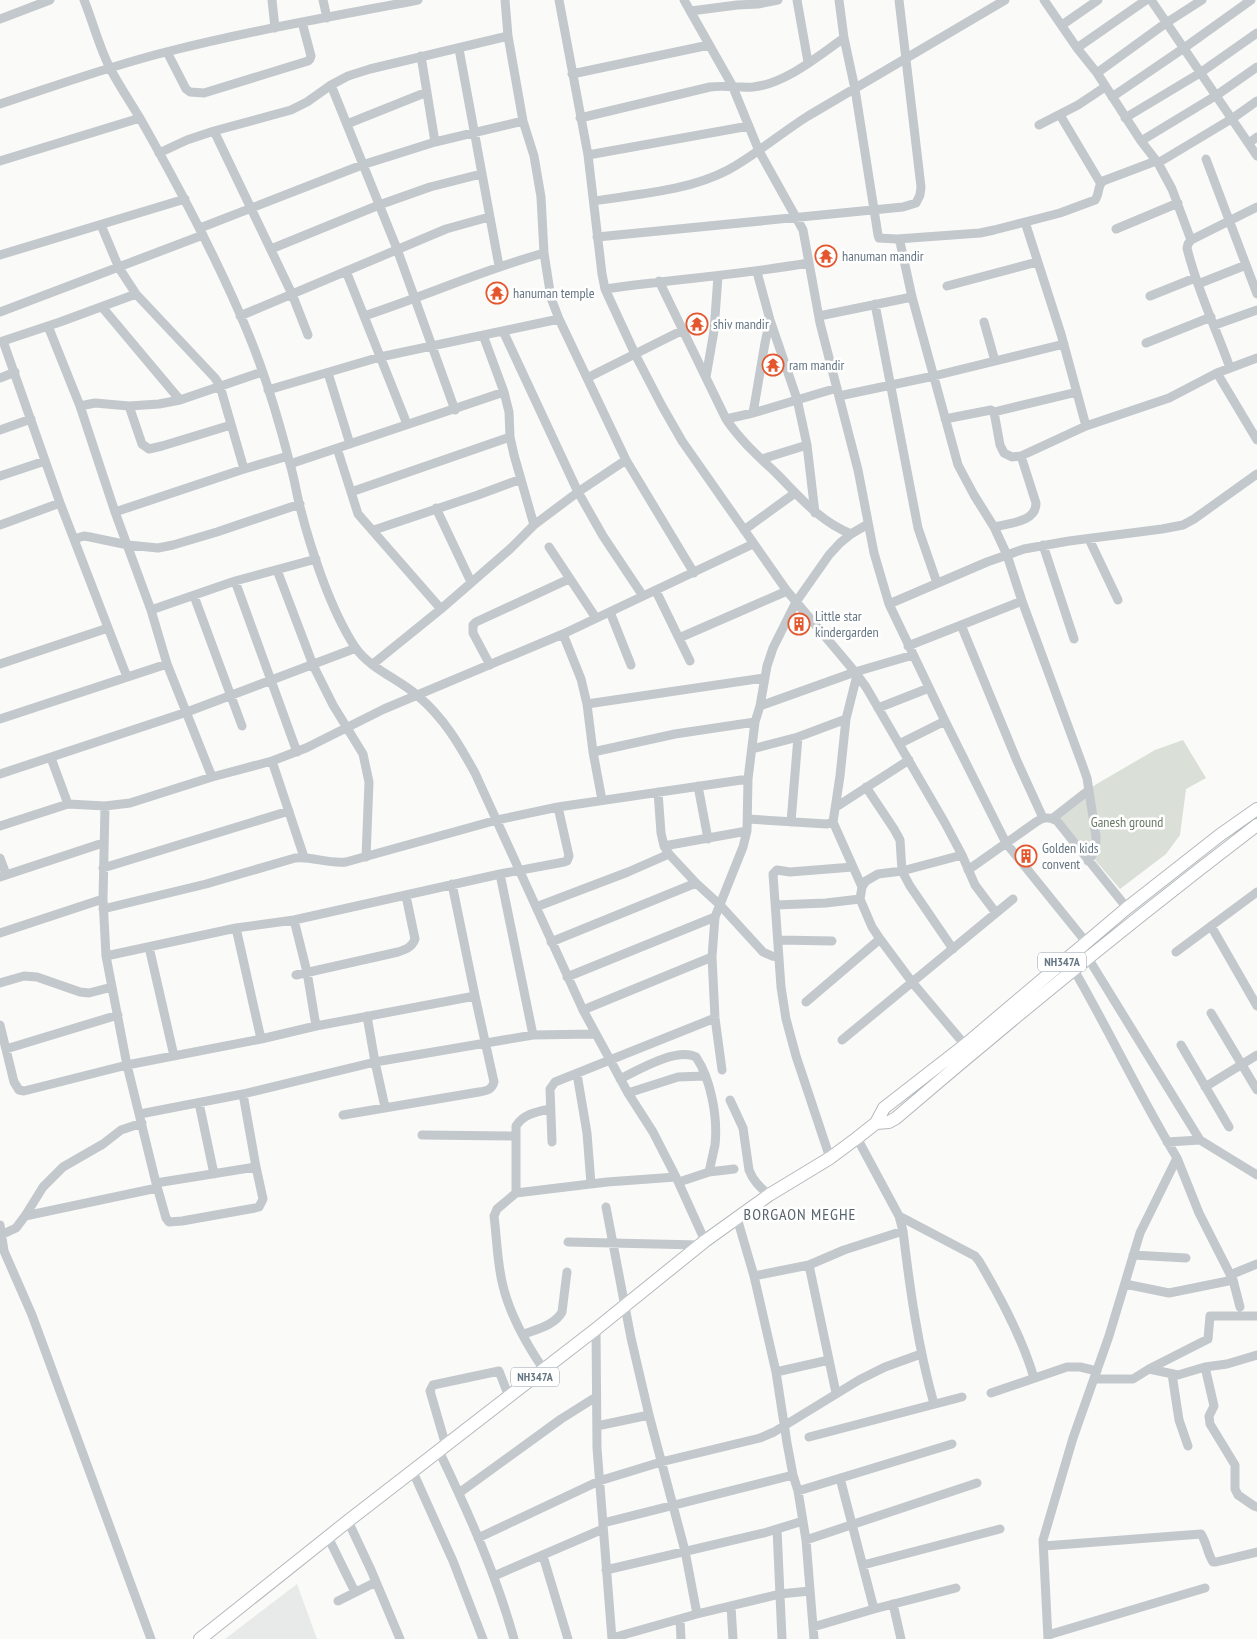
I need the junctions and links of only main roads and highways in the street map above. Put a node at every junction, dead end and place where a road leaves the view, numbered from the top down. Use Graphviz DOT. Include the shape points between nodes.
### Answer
graph roads {
  1 [pos="1257,809"];
  2 [pos="1257,825"];
  3 [pos="876,1123"];
  4 [pos="200,1639"];
  1 -- 3 [label="highway, NH347A" via="1127,908 965,1045 884,1108"];
  2 -- 3 [label="highway, NH347A" via="994,1034 896,1118"];
  3 -- 4 [label="highway, NH347A" via="830,1158 702,1243 596,1330"];
}
